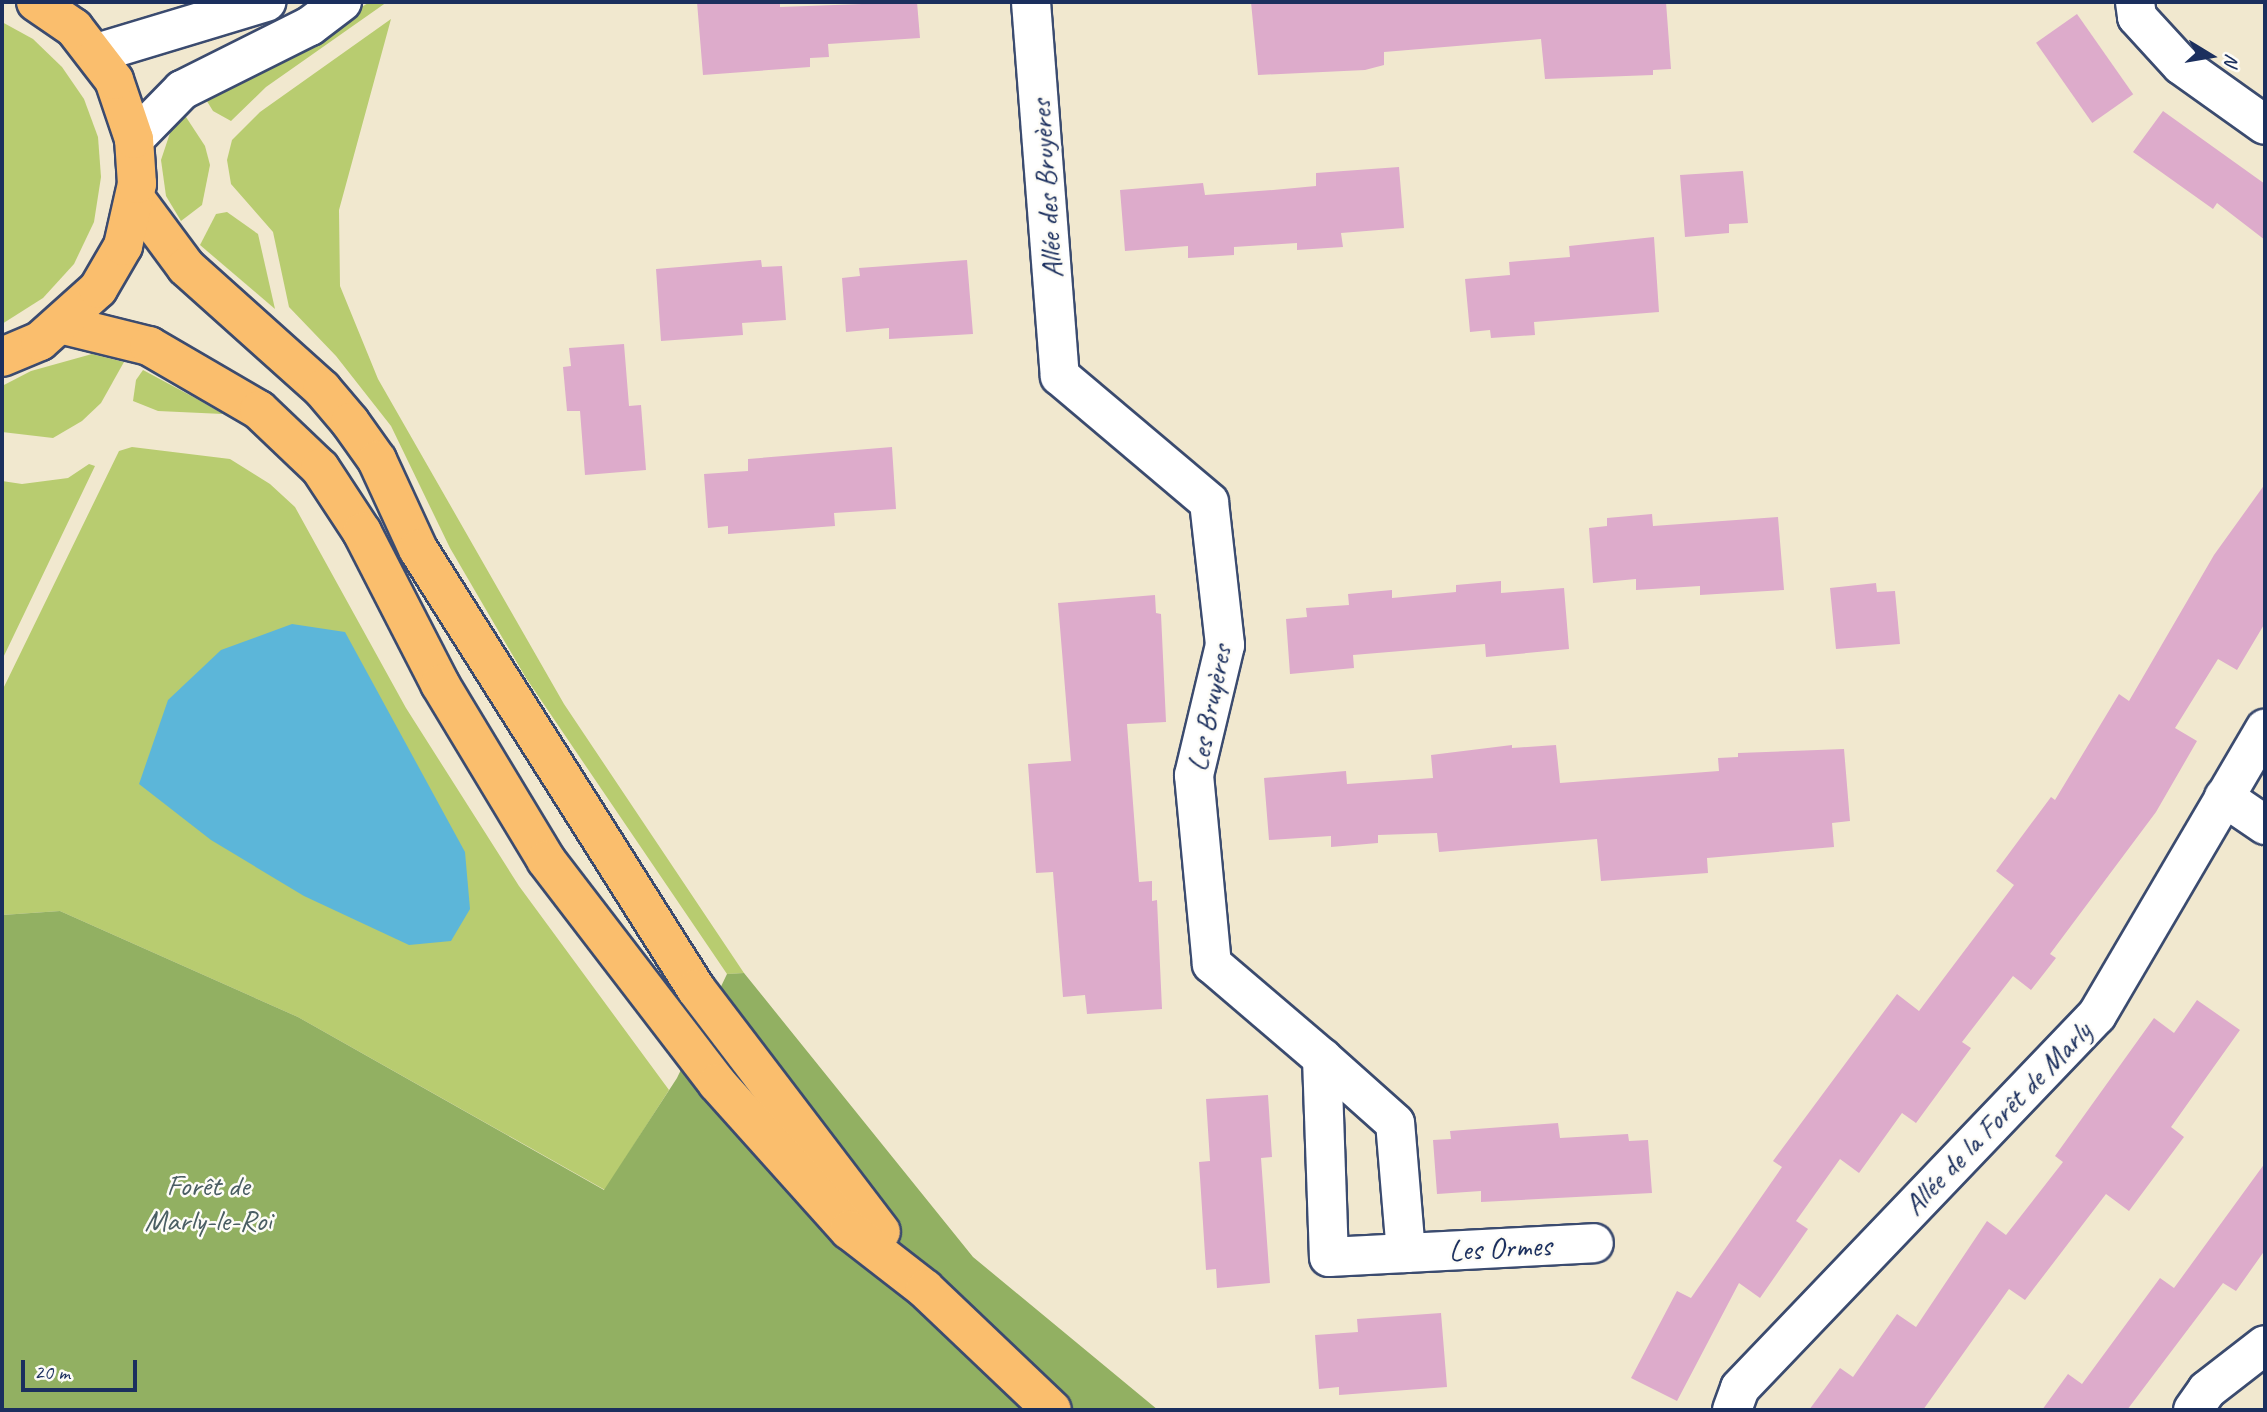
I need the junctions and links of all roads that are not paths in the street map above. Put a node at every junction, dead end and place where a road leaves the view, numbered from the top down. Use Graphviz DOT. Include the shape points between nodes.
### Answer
graph roads {
  1 [pos="265,2"];
  2 [pos="342,2"];
  3 [pos="1031,2"];
  4 [pos="2136,2"];
  5 [pos="43,3"];
  6 [pos="97,53"];
  7 [pos="2265,125"];
  8 [pos="134,139"];
  9 [pos="135,198"];
  10 [pos="64,325"];
  11 [pos="6,359"];
  12 [pos="1060,376"];
  13 [pos="2265,729"];
  14 [pos="2224,797"];
  15 [pos="2265,825"];
  16 [pos="1322,1058"];
  17 [pos="1594,1243"];
  18 [pos="1406,1253"];
  19 [pos="925,1290"];
  20 [pos="2265,1345"];
  21 [pos="1052,1410"];
  22 [pos="1732,1410"];
  23 [pos="2193,1410"];
  1 -- 6 [label="street"];
  2 -- 8 [label="street" via="310,26 182,90"];
  3 -- 12 [label="street, Allée des Bruyères"];
  4 -- 7 [label="street" via="2137,17 2181,65"];
  5 -- 6 [label="main road"];
  6 -- 8 [label="main road" via="114,80"];
  8 -- 9 [label="main road"];
  9 -- 10 [label="main road" via="123,246 99,289"];
  9 -- 19 [label="main road" via="186,267 322,389 350,422 377,460 418,549 696,989"];
  10 -- 11 [label="main road"];
  10 -- 19 [label="main road" via="149,346 259,410 320,468 362,532 440,684 546,860 717,1083 849,1230"];
  12 -- 16 [label="street, Les Bruyères" via="1209,502 1225,645 1194,775 1212,964"];
  13 -- 14 [label="street, Allée de la Forêt de Marly"];
  14 -- 15 [label="street"];
  14 -- 22 [label="street, Allée de la Forêt de Marly" via="2096,1015 1740,1388"];
  16 -- 18 [label="street, Les Bruyères" via="1395,1123"];
  16 -- 18 [label="street" via="1329,1257"];
  17 -- 18 [label="street, Les Ormes"];
  19 -- 21 [label="main road"];
  20 -- 23 [label="street" via="2207,1390"];
}
